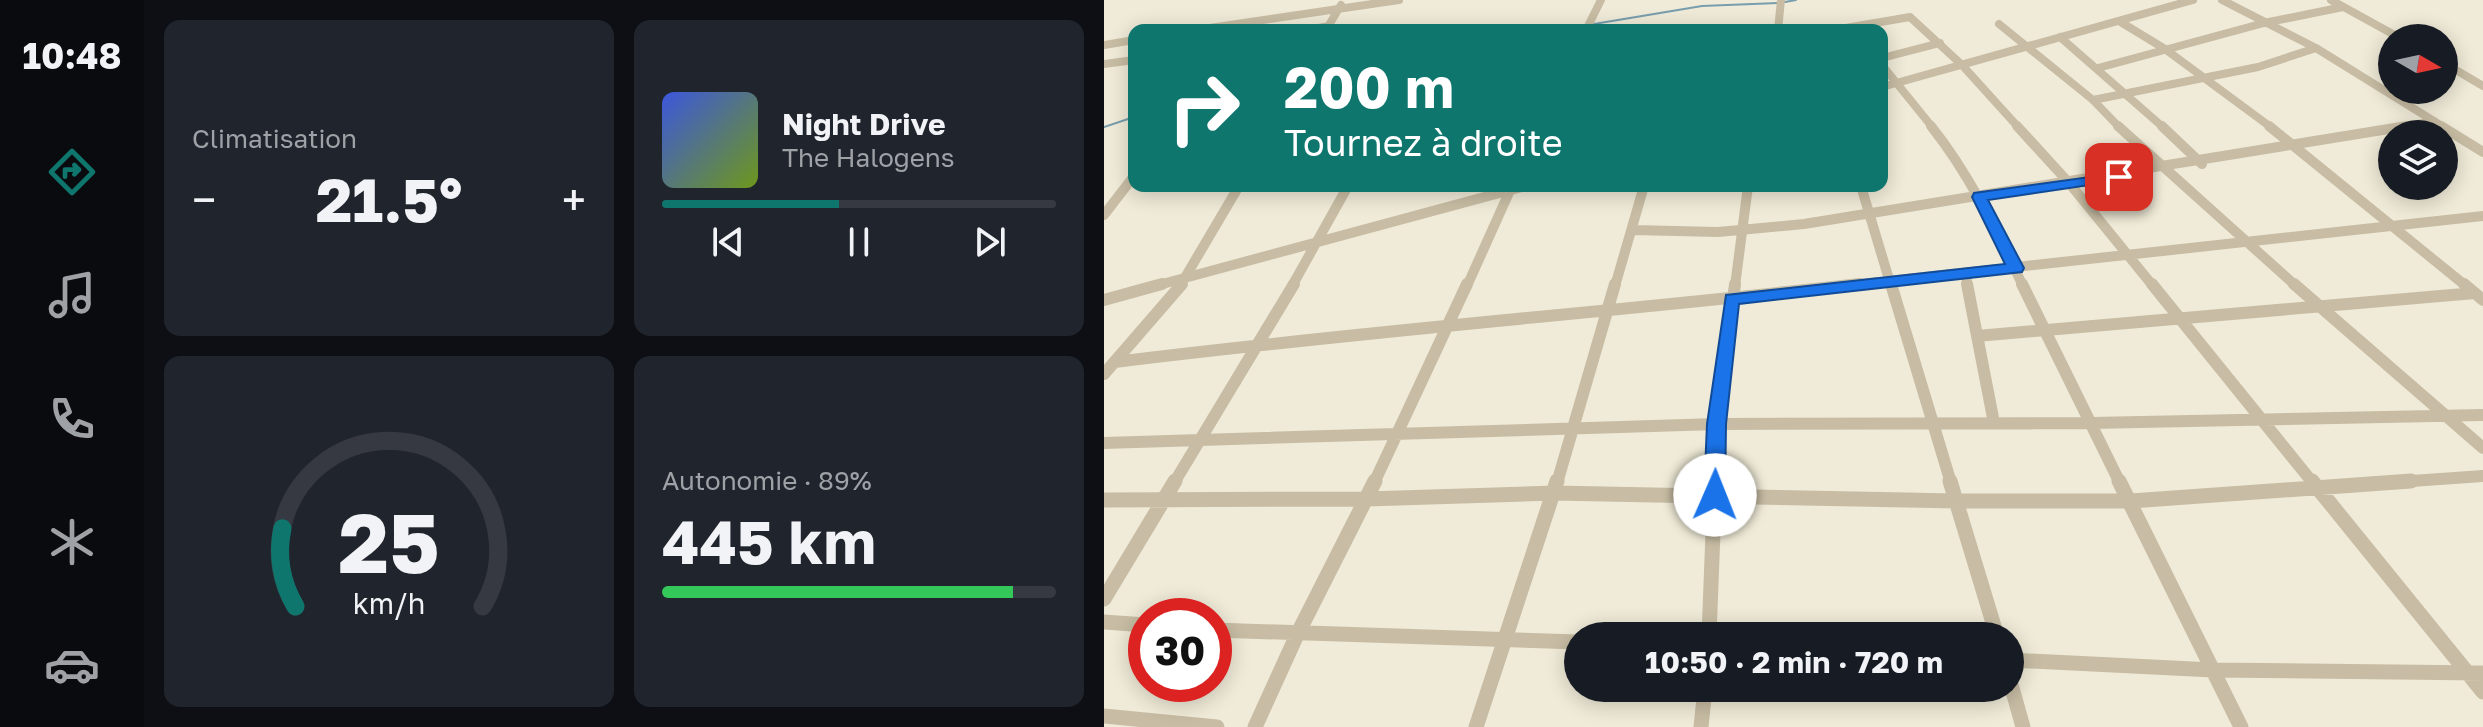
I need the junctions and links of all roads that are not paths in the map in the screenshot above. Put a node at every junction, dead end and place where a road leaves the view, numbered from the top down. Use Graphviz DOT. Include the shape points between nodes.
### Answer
graph roads {
  1 [pos="1344,0"];
  2 [pos="1399,0"];
  3 [pos="1601,0"];
  4 [pos="1781,0"];
  5 [pos="2193,0"];
  6 [pos="2222,0"];
  7 [pos="2331,0"];
  8 [pos="2343,7"];
  9 [pos="1339,9"];
  10 [pos="2119,21"];
  11 [pos="2264,23"];
  12 [pos="1237,24"];
  13 [pos="1330,24"];
  14 [pos="1589,24"];
  15 [pos="1779,24"];
  16 [pos="1876,24"];
  17 [pos="1999,24"];
  18 [pos="2378,26"];
  19 [pos="2060,37"];
  20 [pos="1128,41"];
  21 [pos="1940,43"];
  22 [pos="1104,45"];
  23 [pos="2024,47"];
  24 [pos="2316,48"];
  25 [pos="2165,49"];
  26 [pos="1888,56"];
  27 [pos="1128,61"];
  28 [pos="1104,64"];
  29 [pos="1962,65"];
  30 [pos="2098,68"];
  31 [pos="2458,71"];
  32 [pos="1888,72"];
  33 [pos="2203,76"];
  34 [pos="1897,83"];
  35 [pos="1888,85"];
  36 [pos="2483,86"];
  37 [pos="2127,93"];
  38 [pos="2093,100"];
  39 [pos="2432,120"];
  40 [pos="2378,132"];
  41 [pos="2458,136"];
  42 [pos="2299,148"];
  43 [pos="2483,152"];
  44 [pos="2202,164"];
  45 [pos="2167,170"];
  46 [pos="1128,184"];
  47 [pos="2070,184"];
  48 [pos="1236,192"];
  49 [pos="1345,192"];
  50 [pos="1497,192"];
  51 [pos="1509,192"];
  52 [pos="1642,192"];
  53 [pos="1747,192"];
  54 [pos="1863,192"];
  55 [pos="1979,197"];
  56 [pos="1870,214"];
  57 [pos="1104,215"];
  58 [pos="2483,216"];
  59 [pos="2391,225"];
  60 [pos="1632,230"];
  61 [pos="1741,232"];
  62 [pos="2247,241"];
  63 [pos="1319,242"];
  64 [pos="2131,255"];
  65 [pos="2016,268"];
  66 [pos="1965,273"];
  67 [pos="1187,278"];
  68 [pos="1892,281"];
  69 [pos="2479,296"];
  70 [pos="1732,299"];
  71 [pos="1104,300"];
  72 [pos="2319,307"];
  73 [pos="1608,312"];
  74 [pos="2182,319"];
  75 [pos="1449,327"];
  76 [pos="2046,330"];
  77 [pos="1977,336"];
  78 [pos="1253,348"];
  79 [pos="1115,362"];
  80 [pos="1104,374"];
  81 [pos="2447,415"];
  82 [pos="2483,415"];
  83 [pos="2265,419"];
  84 [pos="1934,423"];
  85 [pos="1994,423"];
  86 [pos="2092,423"];
  87 [pos="1717,424"];
  88 [pos="1574,430"];
  89 [pos="1400,433"];
  90 [pos="1200,440"];
  91 [pos="1104,443"];
  92 [pos="2483,448"];
  93 [pos="2483,476"];
  94 [pos="2321,489"];
  95 [pos="1554,493"];
  96 [pos="1715,495"];
  97 [pos="1162,499"];
  98 [pos="1367,499"];
  99 [pos="1104,500"];
  100 [pos="1957,501"];
  101 [pos="2131,501"];
  102 [pos="1104,599"];
  103 [pos="1104,622"];
  104 [pos="1710,622"];
  105 [pos="1993,622"];
  106 [pos="1128,624"];
  107 [pos="1232,632"];
  108 [pos="1296,637"];
  109 [pos="1505,637"];
  110 [pos="1564,641"];
  111 [pos="2024,661"];
  112 [pos="2213,670"];
  113 [pos="2475,673"];
  114 [pos="2483,692"];
  115 [pos="1704,702"];
  116 [pos="2016,702"];
  117 [pos="1104,716"];
  118 [pos="1217,727"];
  119 [pos="1255,727"];
  120 [pos="1476,727"];
  121 [pos="1701,727"];
  122 [pos="2023,727"];
  123 [pos="2241,727"];
  1 -- 9 [label="street"];
  2 -- 9 [label="street"];
  3 -- 14 [label="street"];
  4 -- 15 [label="street"];
  5 -- 10 [label="street"];
  6 -- 11 [label="street"];
  7 -- 8 [label="street"];
  8 -- 11 [label="street"];
  8 -- 18 [label="street"];
  9 -- 12 [label="street"];
  9 -- 13 [label="street"];
  10 -- 19 [label="street"];
  10 -- 25 [label="street"];
  11 -- 24 [label="street"];
  11 -- 25 [label="street"];
  16 -- 21 [label="street" via="1910,17"];
  17 -- 23 [label="street"];
  19 -- 23 [label="street"];
  19 -- 30 [label="street"];
  20 -- 22 [label="street"];
  21 -- 26 [label="street"];
  21 -- 29 [label="street"];
  23 -- 29 [label="street"];
  23 -- 38 [label="street"];
  24 -- 33 [label="street" via="2258,67"];
  24 -- 39 [label="street"];
  25 -- 30 [label="street"];
  25 -- 33 [label="street"];
  27 -- 28 [label="street"];
  29 -- 34 [label="street"];
  29 -- 47 [label="street"];
  30 -- 37 [label="street"];
  31 -- 36 [label="street"];
  32 -- 34 [label="street"];
  33 -- 37 [label="street"];
  33 -- 42 [label="street"];
  34 -- 35 [label="street"];
  34 -- 55 [label="street" via="1955,156"];
  37 -- 38 [label="street"];
  37 -- 44 [label="street"];
  38 -- 45 [label="street"];
  40 -- 42 [label="street"];
  41 -- 43 [label="street"];
  42 -- 44 [label="street"];
  42 -- 59 [label="street"];
  44 -- 45 [label="street"];
  45 -- 47 [label="street"];
  45 -- 62 [label="street"];
  46 -- 57 [label="street"];
  47 -- 55 [label="street"];
  47 -- 64 [label="street"];
  48 -- 67 [label="street"];
  49 -- 63 [label="street"];
  50 -- 63 [label="street"];
  51 -- 75 [label="street"];
  52 -- 60 [label="street"];
  53 -- 61 [label="street"];
  54 -- 56 [label="street"];
  55 -- 56 [label="street"];
  55 -- 65 [label="street"];
  56 -- 61 [label="street"];
  56 -- 68 [label="street"];
  58 -- 59 [label="street"];
  59 -- 62 [label="street"];
  59 -- 69 [label="street"];
  60 -- 61 [label="street"];
  60 -- 73 [label="street"];
  61 -- 70 [label="street"];
  62 -- 64 [label="street"];
  62 -- 72 [label="street"];
  63 -- 67 [label="street"];
  63 -- 78 [label="street"];
  64 -- 65 [label="street"];
  64 -- 74 [label="street"];
  65 -- 66 [label="street"];
  65 -- 76 [label="street"];
  66 -- 68 [label="street"];
  66 -- 77 [label="street"];
  67 -- 71 [label="street"];
  67 -- 79 [label="street"];
  68 -- 70 [label="street"];
  68 -- 84 [label="street"];
  69 -- 72 [label="street"];
  70 -- 73 [label="street"];
  70 -- 87 [label="street"];
  72 -- 74 [label="street"];
  72 -- 81 [label="street"];
  73 -- 75 [label="street"];
  73 -- 88 [label="street"];
  74 -- 76 [label="street"];
  74 -- 83 [label="street"];
  75 -- 78 [label="street"];
  75 -- 89 [label="street"];
  76 -- 77 [label="street"];
  76 -- 86 [label="street"];
  77 -- 85 [label="street"];
  78 -- 79 [label="street"];
  78 -- 90 [label="street"];
  79 -- 80 [label="street"];
  81 -- 82 [label="street"];
  81 -- 83 [label="street"];
  81 -- 92 [label="street"];
  83 -- 86 [label="street"];
  83 -- 94 [label="street"];
  84 -- 85 [label="street"];
  84 -- 87 [label="street"];
  84 -- 100 [label="street"];
  85 -- 86 [label="street"];
  86 -- 101 [label="street"];
  87 -- 88 [label="street"];
  87 -- 96 [label="street"];
  88 -- 89 [label="street"];
  88 -- 95 [label="street"];
  89 -- 90 [label="street"];
  89 -- 98 [label="street"];
  90 -- 91 [label="street"];
  90 -- 97 [label="street"];
  93 -- 94 [label="street"];
  94 -- 101 [label="street"];
  94 -- 113 [label="street"];
  95 -- 96 [label="street"];
  95 -- 98 [label="street"];
  95 -- 109 [label="street"];
  96 -- 100 [label="street"];
  96 -- 104 [label="street"];
  97 -- 98 [label="street"];
  97 -- 99 [label="street"];
  97 -- 102 [label="street"];
  98 -- 108 [label="street"];
  100 -- 101 [label="street"];
  100 -- 105 [label="street"];
  101 -- 112 [label="street"];
  103 -- 106 [label="street"];
  107 -- 108 [label="street"];
  108 -- 109 [label="street"];
  108 -- 119 [label="street"];
  109 -- 110 [label="street"];
  109 -- 120 [label="street"];
  111 -- 112 [label="street"];
  112 -- 113 [label="street"];
  112 -- 123 [label="street"];
  113 -- 114 [label="street"];
  115 -- 121 [label="street"];
  116 -- 122 [label="street"];
  117 -- 118 [label="street"];
}
